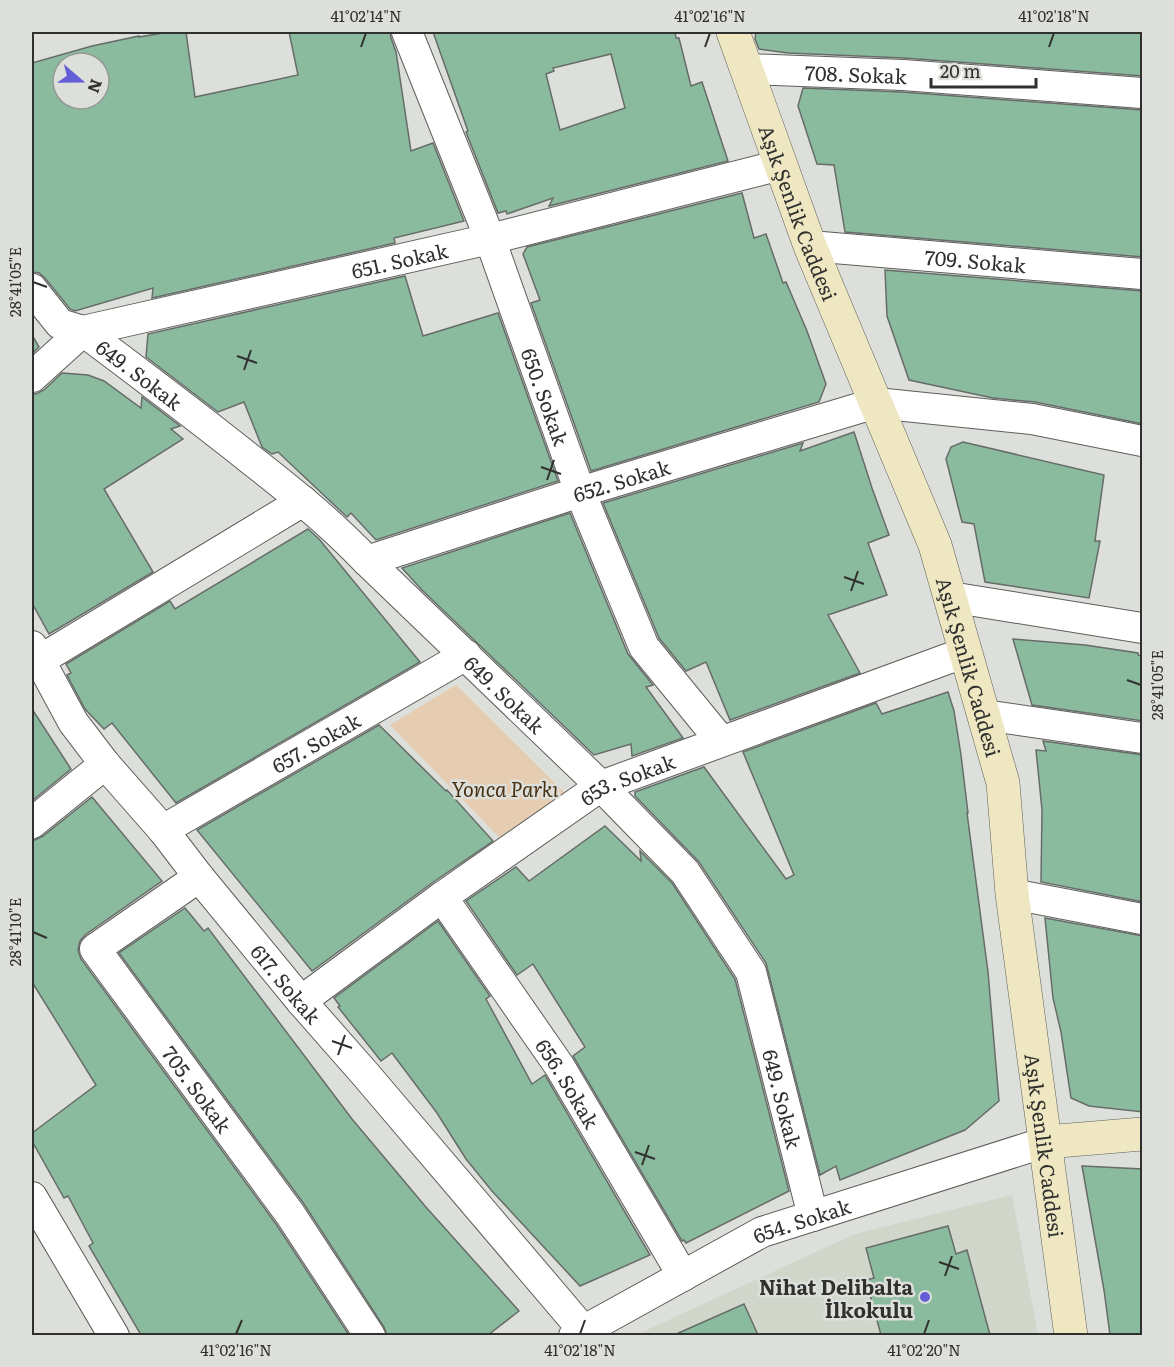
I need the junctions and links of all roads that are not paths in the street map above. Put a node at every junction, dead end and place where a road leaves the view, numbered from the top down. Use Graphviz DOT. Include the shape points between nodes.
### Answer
graph roads {
  1 [pos="407,32"];
  2 [pos="733,32"];
  3 [pos="746,69"];
  4 [pos="1143,93"];
  5 [pos="781,165"];
  6 [pos="490,239"];
  7 [pos="810,246"];
  8 [pos="1143,274"];
  9 [pos="32,289"];
  10 [pos="83,331"];
  11 [pos="32,377"];
  12 [pos="876,403"];
  13 [pos="1143,441"];
  14 [pos="580,492"];
  15 [pos="303,501"];
  16 [pos="367,561"];
  17 [pos="950,597"];
  18 [pos="1143,628"];
  19 [pos="966,652"];
  20 [pos="36,653"];
  21 [pos="466,655"];
  22 [pos="984,715"];
  23 [pos="1143,738"];
  24 [pos="721,741"];
  25 [pos="105,764"];
  26 [pos="601,786"];
  27 [pos="32,823"];
  28 [pos="164,830"];
  29 [pos="200,877"];
  30 [pos="1012,894"];
  31 [pos="442,897"];
  32 [pos="1143,919"];
  33 [pos="301,1001"];
  34 [pos="1143,1134"];
  35 [pos="1046,1142"];
  36 [pos="32,1197"];
  37 [pos="813,1216"];
  38 [pos="683,1276"];
  39 [pos="107,1331"];
  40 [pos="580,1334"];
  41 [pos="370,1335"];
  42 [pos="1071,1335"];
  1 -- 6 [label="street, 650. Sokak"];
  2 -- 3 [label="street, Aşık Şenlik Caddesi"];
  3 -- 4 [label="street, 708. Sokak" via="903,75"];
  3 -- 5 [label="street, Aşık Şenlik Caddesi"];
  5 -- 6 [label="street, 651. Sokak"];
  5 -- 7 [label="street, Aşık Şenlik Caddesi"];
  6 -- 10 [label="street, 651. Sokak"];
  6 -- 14 [label="street, 650. Sokak"];
  7 -- 8 [label="street, 709. Sokak"];
  7 -- 12 [label="street, Aşık Şenlik Caddesi"];
  9 -- 10 [label="street, 649. Sokak" via="60,324"];
  10 -- 11 [label="street, 651. Sokak"];
  10 -- 15 [label="street, 649. Sokak"];
  12 -- 13 [label="street" via="1032,419"];
  12 -- 14 [label="street, 652. Sokak"];
  12 -- 17 [label="street, Aşık Şenlik Caddesi" via="935,545"];
  14 -- 16 [label="street, 652. Sokak"];
  14 -- 24 [label="street, 650. Sokak" via="644,647"];
  15 -- 16 [label="street, 649. Sokak"];
  15 -- 20 [label="street"];
  16 -- 21 [label="street, 649. Sokak"];
  17 -- 18 [label="street"];
  17 -- 19 [label="street, Aşık Şenlik Caddesi"];
  19 -- 22 [label="street, Aşık Şenlik Caddesi"];
  19 -- 24 [label="street, 653. Sokak"];
  20 -- 25 [label="street, 617. Sokak" via="72,722"];
  21 -- 26 [label="street, 649. Sokak"];
  21 -- 28 [label="street, 657. Sokak"];
  22 -- 23 [label="street"];
  22 -- 30 [label="street, Aşık Şenlik Caddesi" via="1003,783"];
  24 -- 26 [label="street, 653. Sokak"];
  25 -- 27 [label="street"];
  25 -- 28 [label="street, 617. Sokak"];
  26 -- 31 [label="street, 653. Sokak"];
  26 -- 37 [label="street, 649. Sokak" via="685,872 751,972"];
  28 -- 29 [label="street, 617. Sokak"];
  29 -- 33 [label="street, 617. Sokak"];
  29 -- 41 [label="street, 705. Sokak" via="95,949 290,1214"];
  30 -- 32 [label="street"];
  30 -- 35 [label="street, Aşık Şenlik Caddesi"];
  31 -- 33 [label="street, 653. Sokak"];
  31 -- 38 [label="street, 656. Sokak" via="560,1066"];
  33 -- 40 [label="street, 617. Sokak"];
  34 -- 35 [label="street"];
  35 -- 37 [label="street, 654. Sokak"];
  35 -- 42 [label="street, Aşık Şenlik Caddesi"];
  36 -- 39 [label="street"];
  37 -- 38 [label="street, 654. Sokak" via="762,1232"];
  38 -- 40 [label="street, 654. Sokak"];
}
